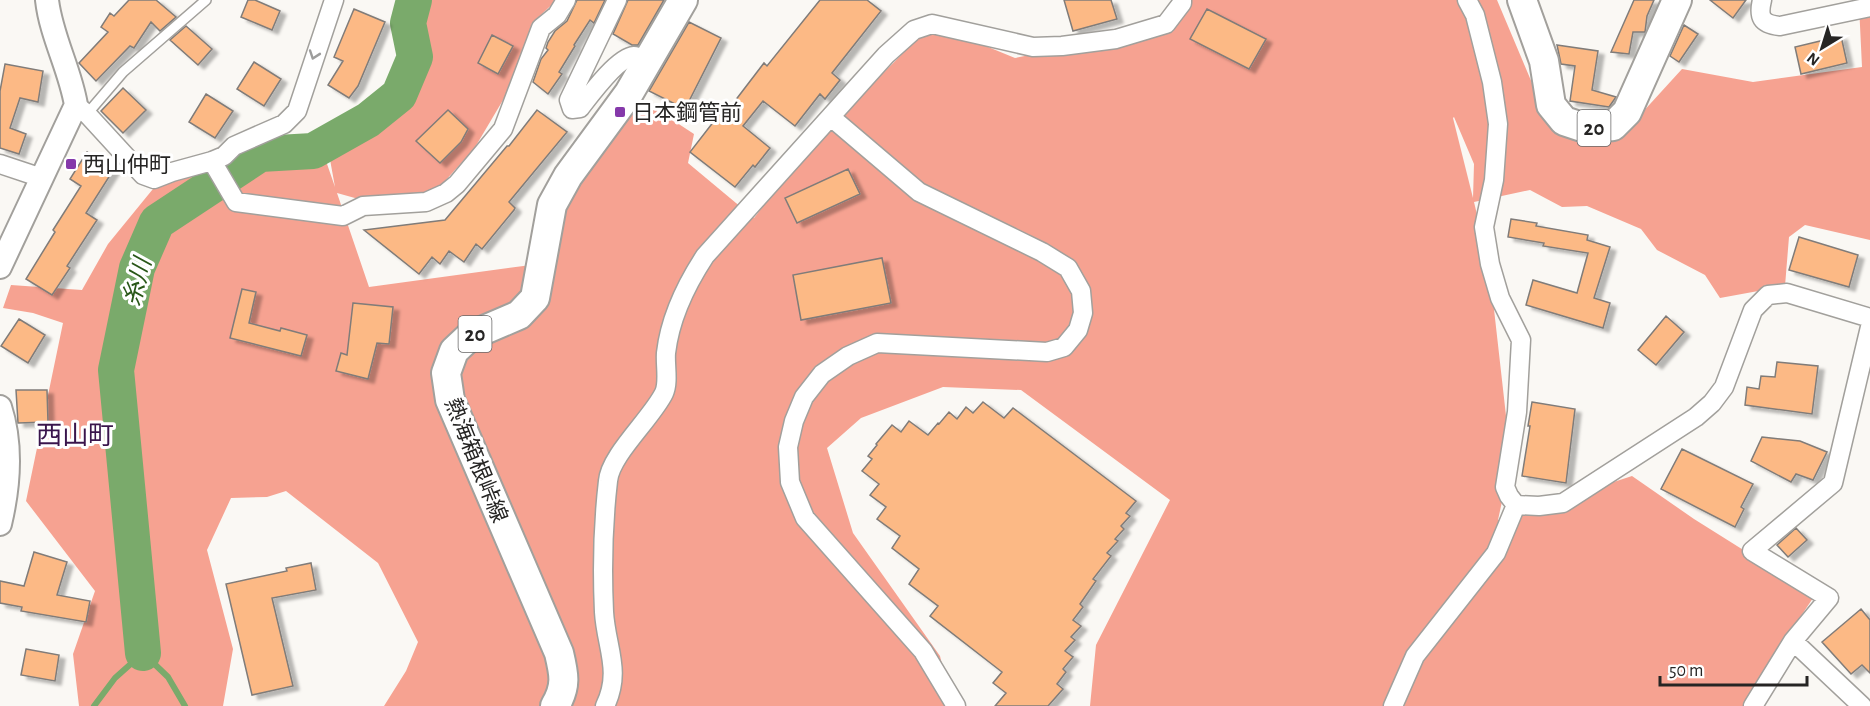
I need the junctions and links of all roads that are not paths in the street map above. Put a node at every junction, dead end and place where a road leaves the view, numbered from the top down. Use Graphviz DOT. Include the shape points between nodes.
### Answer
graph roads {
  1 [pos="47,0"];
  2 [pos="206,0"];
  3 [pos="334,0"];
  4 [pos="566,0"];
  5 [pos="617,0"];
  6 [pos="683,0"];
  7 [pos="1182,0"];
  8 [pos="1467,0"];
  9 [pos="1522,0"];
  10 [pos="1677,0"];
  11 [pos="1762,0"];
  12 [pos="1870,7"];
  13 [pos="648,61"];
  14 [pos="81,110"];
  15 [pos="832,118"];
  16 [pos="212,161"];
  17 [pos="0,164"];
  18 [pos="42,178"];
  19 [pos="0,267"];
  20 [pos="1870,318"];
  21 [pos="1870,327"];
  22 [pos="0,407"];
  23 [pos="2,498"];
  24 [pos="1516,505"];
  25 [pos="0,524"];
  26 [pos="1792,641"];
  27 [pos="555,706"];
  28 [pos="605,706"];
  29 [pos="956,706"];
  30 [pos="1393,706"];
  31 [pos="1753,706"];
  32 [pos="1862,706"];
  1 -- 14 [label="street"];
  2 -- 14 [label="lane"];
  3 -- 16 [label="street, one-way" via="297,111 284,124 234,146"];
  4 -- 16 [label="street" via="557,15 541,28 503,129 446,193 426,202 363,206 343,216 237,202"];
  5 -- 13 [label="street" via="569,100 572,109 580,108 625,59 636,56"];
  6 -- 13 [label="main road, 熱海箱根峠線 / 20"];
  7 -- 15 [label="street" via="1166,24 1116,39 1062,46 1033,47 932,24 914,30 886,55"];
  8 -- 24 [label="street" via="1475,15 1492,82 1498,124 1494,180 1484,227 1500,298 1521,340 1517,412 1505,487"];
  9 -- 10 [label="main road, 20" via="1544,61 1551,105 1564,121 1588,129 1613,126 1627,112"];
  11 -- 12 [label="street" via="1762,20 1780,26"];
  13 -- 27 [label="main road, 熱海箱根峠線 / 20" via="552,205 535,298 519,315 470,336 454,351 446,373 450,400 559,653 565,677"];
  14 -- 16 [label="street" via="143,175 154,179"];
  14 -- 18 [label="street"];
  15 -- 28 [label="street" via="705,256 687,283 670,332 665,391 608,477 604,616 614,667"];
  15 -- 29 [label="street" via="920,192 1068,268 1081,291 1083,313 1078,330 1064,347 1047,352 878,343 822,374 804,397 794,421 788,447 790,482 805,518 923,651"];
  17 -- 18 [label="street"];
  18 -- 19 [label="street"];
  20 -- 24 [label="street" via="1787,293 1768,295 1753,310 1724,387 1696,417 1563,503"];
  21 -- 26 [label="street" via="1833,483 1752,551 1829,598"];
  22 -- 23 [label="street" via="6,424 8,474"];
  23 -- 25 [label="street"];
  24 -- 30 [label="street" via="1496,553 1415,656"];
  26 -- 31 [label="street"];
  26 -- 32 [label="street"];
}
